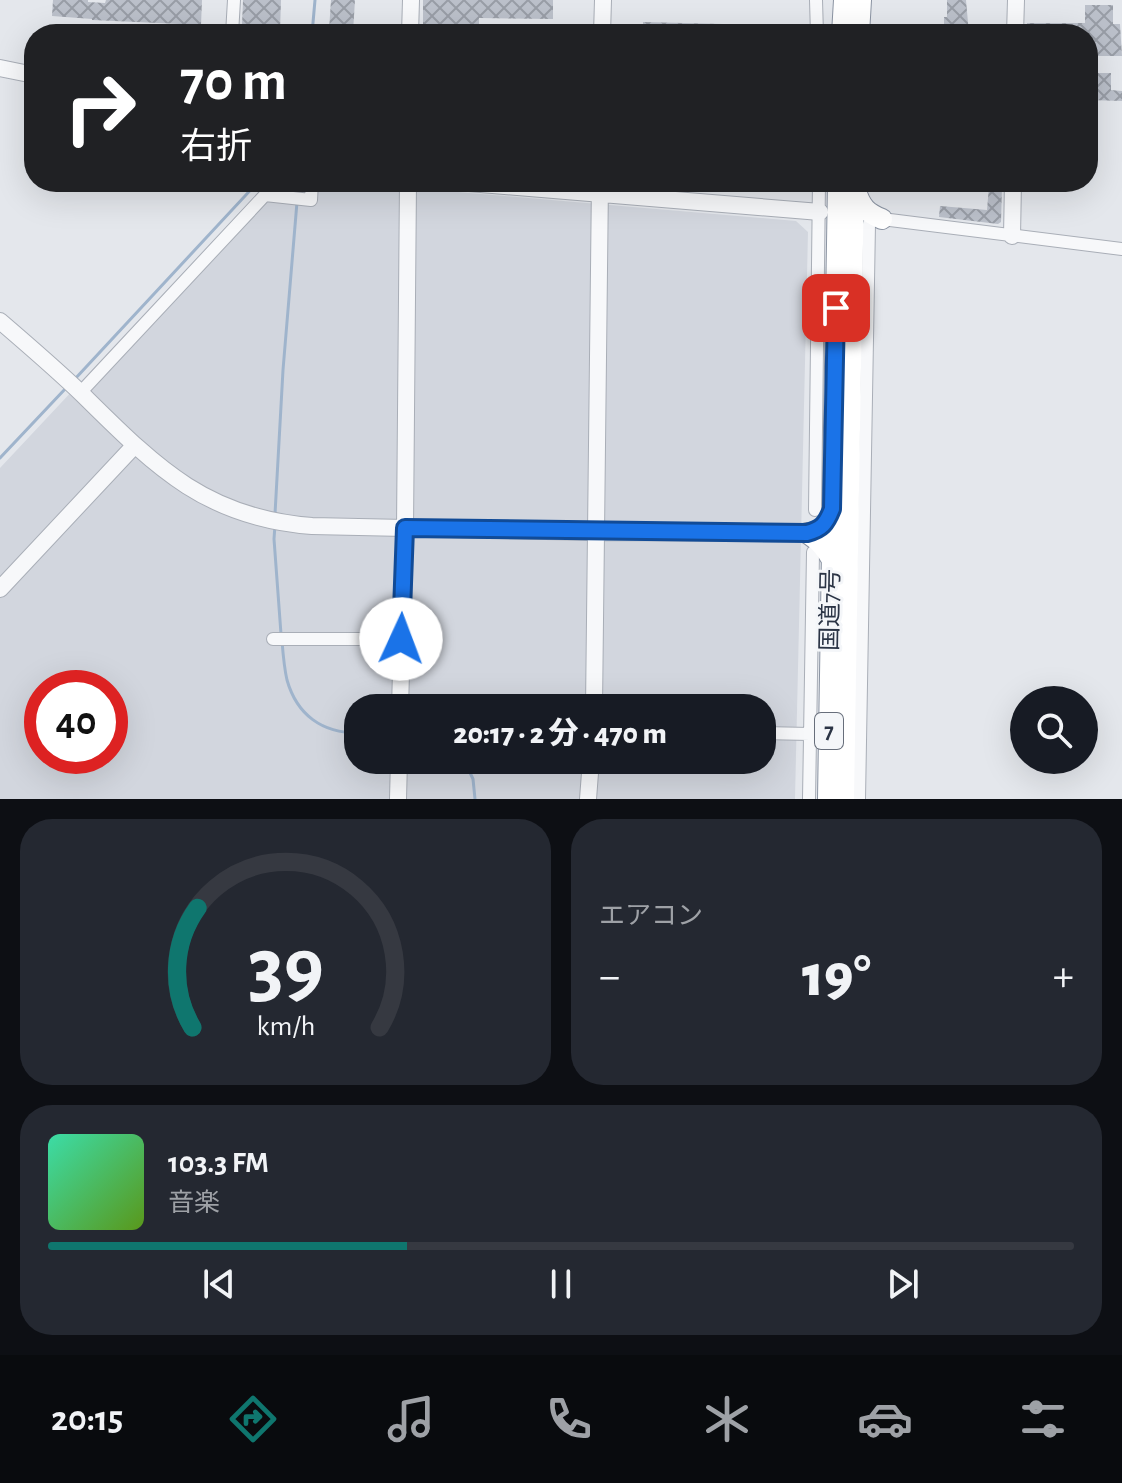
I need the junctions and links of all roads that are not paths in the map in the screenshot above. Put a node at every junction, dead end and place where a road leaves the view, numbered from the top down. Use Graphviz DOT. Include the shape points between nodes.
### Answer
graph roads {
  1 [pos="234,0"];
  2 [pos="411,0"];
  3 [pos="603,0"];
  4 [pos="816,0"];
  5 [pos="844,0"];
  6 [pos="861,0"];
  7 [pos="1016,0"];
  8 [pos="233,24"];
  9 [pos="410,24"];
  10 [pos="602,24"];
  11 [pos="817,24"];
  12 [pos="843,24"];
  13 [pos="860,24"];
  14 [pos="1015,24"];
  15 [pos="0,68"];
  16 [pos="24,73"];
  17 [pos="311,192"];
  18 [pos="408,192"];
  19 [pos="600,192"];
  20 [pos="637,192"];
  21 [pos="819,192"];
  22 [pos="848,192"];
  23 [pos="850,192"];
  24 [pos="854,192"];
  25 [pos="1013,192"];
  26 [pos="820,212"];
  27 [pos="876,221"];
  28 [pos="1012,236"];
  29 [pos="853,243"];
  30 [pos="1122,249"];
  31 [pos="0,321"];
  32 [pos="73,387"];
  33 [pos="134,446"];
  34 [pos="823,510"];
  35 [pos="405,528"];
  36 [pos="595,532"];
  37 [pos="817,548"];
  38 [pos="0,589"];
  39 [pos="273,639"];
  40 [pos="401,639"];
  41 [pos="400,694"];
  42 [pos="594,694"];
  43 [pos="776,733"];
  44 [pos="810,734"];
  45 [pos="399,774"];
  46 [pos="590,774"];
  47 [pos="398,799"];
  48 [pos="588,799"];
  49 [pos="809,799"];
  50 [pos="828,799"];
  51 [pos="844,799"];
  52 [pos="859,799"];
  1 -- 8 [label="street"];
  2 -- 9 [label="street"];
  3 -- 10 [label="street"];
  4 -- 11 [label="street"];
  5 -- 12 [label="highway"];
  6 -- 13 [label="highway"];
  7 -- 14 [label="street"];
  15 -- 16 [label="street"];
  17 -- 32 [label="street" via="311,200 265,195"];
  18 -- 35 [label="street"];
  19 -- 36 [label="street"];
  20 -- 26 [label="street"];
  21 -- 26 [label="street"];
  22 -- 34 [label="highway, 国道7号 / 7"];
  23 -- 29 [label="highway, 国道7号 / 7"];
  24 -- 27 [label="highway"];
  25 -- 28 [label="street"];
  26 -- 34 [label="street"];
  27 -- 28 [label="street"];
  27 -- 29 [label="highway"];
  27 -- 52 [label="street"];
  28 -- 30 [label="street"];
  29 -- 51 [label="highway, 国道7号 / 7"];
  31 -- 32 [label="street"];
  32 -- 33 [label="street"];
  33 -- 35 [label="street" via="176,480 245,514 286,524"];
  33 -- 38 [label="street"];
  34 -- 37 [label="highway, 国道7号 / 7"];
  34 -- 37 [label="highway" via="826,523"];
  35 -- 36 [label="street"];
  35 -- 40 [label="street"];
  36 -- 37 [label="street"];
  36 -- 42 [label="street"];
  37 -- 44 [label="street"];
  37 -- 50 [label="highway, 国道7号 / 7"];
  39 -- 40 [label="street"];
  40 -- 41 [label="street"];
  43 -- 44 [label="street"];
  44 -- 49 [label="street"];
  45 -- 47 [label="street"];
  46 -- 48 [label="street"];
}
